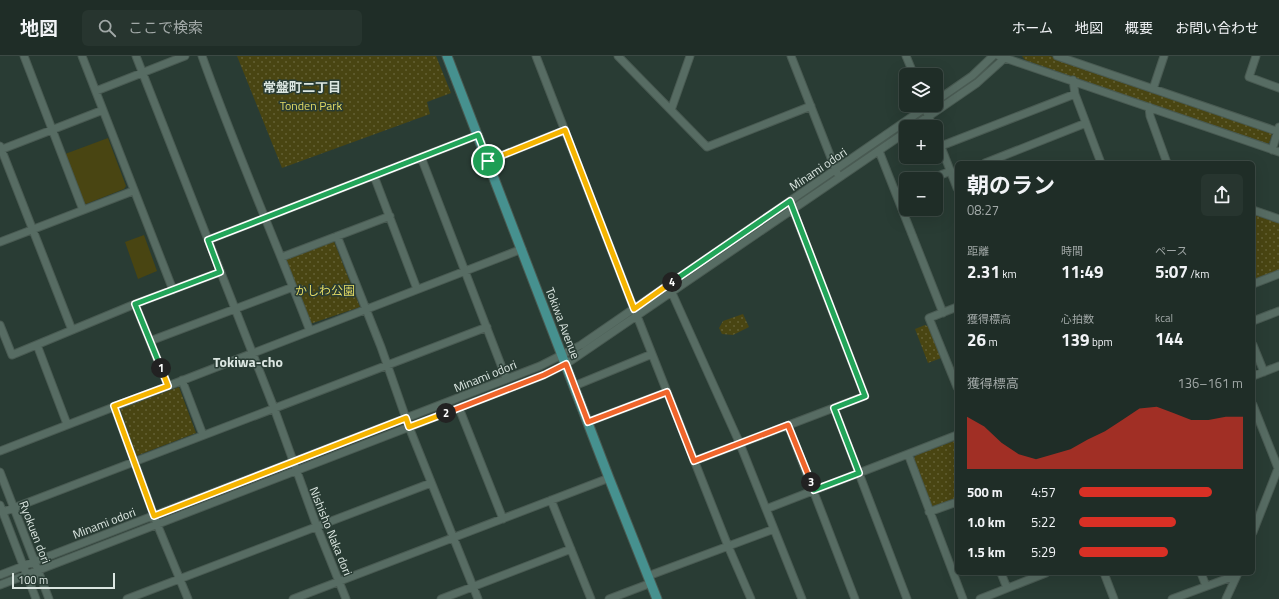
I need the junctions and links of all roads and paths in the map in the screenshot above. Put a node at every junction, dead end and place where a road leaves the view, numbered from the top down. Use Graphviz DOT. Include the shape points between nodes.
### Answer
graph roads {
  1 [pos="24,56"];
  2 [pos="82,56"];
  3 [pos="136,56"];
  4 [pos="185,56"];
  5 [pos="202,56"];
  6 [pos="447,56"];
  7 [pos="536,56"];
  8 [pos="690,56"];
  9 [pos="791,56"];
  10 [pos="906,56"];
  11 [pos="993,56"];
  12 [pos="1057,56"];
  13 [pos="1164,56"];
  14 [pos="1256,56"];
  15 [pos="1004,57"];
  16 [pos="622,58"];
  17 [pos="911,68"];
  18 [pos="142,72"];
  19 [pos="1073,80"];
  20 [pos="1279,88"];
  21 [pos="1152,89"];
  22 [pos="96,91"];
  23 [pos="1075,94"];
  24 [pos="943,96"];
  25 [pos="811,106"];
  26 [pos="1149,107"];
  27 [pos="103,110"];
  28 [pos="671,110"];
  29 [pos="918,112"];
  30 [pos="928,112"];
  31 [pos="929,116"];
  32 [pos="923,120"];
  33 [pos="930,120"];
  34 [pos="1086,123"];
  35 [pos="52,129"];
  36 [pos="565,130"];
  37 [pos="1278,130"];
  38 [pos="478,135"];
  39 [pos="899,137"];
  40 [pos="943,145"];
  41 [pos="0,148"];
  42 [pos="880,151"];
  43 [pos="943,151"];
  44 [pos="1275,151"];
  45 [pos="421,158"];
  46 [pos="488,161"];
  47 [pos="990,161"];
  48 [pos="1100,161"];
  49 [pos="1166,161"];
  50 [pos="836,170"];
  51 [pos="953,174"];
  52 [pos="374,176"];
  53 [pos="943,176"];
  54 [pos="839,178"];
  55 [pos="134,191"];
  56 [pos="899,191"];
  57 [pos="896,192"];
  58 [pos="790,201"];
  59 [pos="82,210"];
  60 [pos="794,210"];
  61 [pos="1255,211"];
  62 [pos="390,216"];
  63 [pos="264,217"];
  64 [pos="1279,219"];
  65 [pos="32,230"];
  66 [pos="337,236"];
  67 [pos="208,240"];
  68 [pos="0,242"];
  69 [pos="522,249"];
  70 [pos="282,256"];
  71 [pos="465,271"];
  72 [pos="220,272"];
  73 [pos="1279,274"];
  74 [pos="1255,283"];
  75 [pos="293,287"];
  76 [pos="417,289"];
  77 [pos="173,290"];
  78 [pos="672,293"];
  79 [pos="135,304"];
  80 [pos="955,308"];
  81 [pos="235,309"];
  82 [pos="366,309"];
  83 [pos="634,309"];
  84 [pos="1279,311"];
  85 [pos="943,313"];
  86 [pos="637,316"];
  87 [pos="1255,320"];
  88 [pos="0,325"];
  89 [pos="487,327"];
  90 [pos="72,330"];
  91 [pos="310,331"];
  92 [pos="150,341"];
  93 [pos="36,345"];
  94 [pos="1255,350"];
  95 [pos="252,353"];
  96 [pos="652,354"];
  97 [pos="563,355"];
  98 [pos="566,364"];
  99 [pos="388,365"];
  100 [pos="1279,366"];
  101 [pos="1264,372"];
  102 [pos="1255,375"];
  103 [pos="506,378"];
  104 [pos="182,380"];
  105 [pos="955,382"];
  106 [pos="168,386"];
  107 [pos="574,386"];
  108 [pos="667,392"];
  109 [pos="114,406"];
  110 [pos="274,408"];
  111 [pos="458,408"];
  112 [pos="834,408"];
  113 [pos="1255,411"];
  114 [pos="406,418"];
  115 [pos="588,422"];
  116 [pos="67,424"];
  117 [pos="788,425"];
  118 [pos="409,427"];
  119 [pos="955,435"];
  120 [pos="203,436"];
  121 [pos="740,444"];
  122 [pos="0,451"];
  123 [pos="908,454"];
  124 [pos="135,461"];
  125 [pos="694,461"];
  126 [pos="293,462"];
  127 [pos="1279,467"];
  128 [pos="296,471"];
  129 [pos="0,472"];
  130 [pos="859,473"];
  131 [pos="609,478"];
  132 [pos="431,482"];
  133 [pos="814,490"];
  134 [pos="551,500"];
  135 [pos="955,503"];
  136 [pos="14,508"];
  137 [pos="1,509"];
  138 [pos="766,509"];
  139 [pos="930,512"];
  140 [pos="154,516"];
  141 [pos="503,518"];
  142 [pos="157,524"];
  143 [pos="317,527"];
  144 [pos="1255,527"];
  145 [pos="774,529"];
  146 [pos="453,538"];
  147 [pos="728,546"];
  148 [pos="571,549"];
  149 [pos="35,562"];
  150 [pos="23,567"];
  151 [pos="38,570"];
  152 [pos="0,575"];
  153 [pos="26,575"];
  154 [pos="1002,575"];
  155 [pos="1041,575"];
  156 [pos="1105,575"];
  157 [pos="1202,575"];
  158 [pos="1234,575"];
  159 [pos="1237,575"];
  160 [pos="180,579"];
  161 [pos="650,580"];
  162 [pos="339,581"];
  163 [pos="0,585"];
  164 [pos="1206,586"];
  165 [pos="473,587"];
  166 [pos="1007,588"];
  167 [pos="147,596"];
  168 [pos="36,599"];
  169 [pos="49,599"];
  170 [pos="127,599"];
  171 [pos="188,599"];
  172 [pos="293,599"];
  173 [pos="346,599"];
  174 [pos="442,599"];
  175 [pos="478,599"];
  176 [pos="591,599"];
  177 [pos="609,599"];
  178 [pos="657,599"];
  179 [pos="751,599"];
  180 [pos="802,599"];
  181 [pos="855,599"];
  182 [pos="907,599"];
  183 [pos="963,599"];
  184 [pos="980,599"];
  185 [pos="1114,599"];
  186 [pos="1172,599"];
  187 [pos="1226,599"];
  1 -- 35 [label="street"];
  2 -- 22 [label="street"];
  3 -- 18 [label="street, Nishisho Naka dori"];
  4 -- 18 [label="street"];
  5 -- 63 [label="street"];
  6 -- 38 [label="main road, Tokiwa Avenue"];
  7 -- 36 [label="street"];
  8 -- 28 [label="street"];
  9 -- 25 [label="street"];
  10 -- 17 [label="street"];
  11 -- 24 [label="street" via="972,76"];
  12 -- 21 [label="street"];
  13 -- 21 [label="street"];
  14 -- 20 [label="street" via="1249,77"];
  15 -- 19 [label="street"];
  15 -- 31 [label="street" via="978,83"];
  16 -- 28 [label="street"];
  18 -- 22 [label="street"];
  18 -- 67 [label="street, Nishisho Naka dori"];
  19 -- 23 [label="street"];
  19 -- 26 [label="street"];
  21 -- 37 [label="street"];
  22 -- 27 [label="street"];
  23 -- 34 [label="street"];
  23 -- 40 [label="street"];
  25 -- 28 [label="street" via="707,147"];
  25 -- 50 [label="street"];
  26 -- 44 [label="street"];
  26 -- 49 [label="street"];
  27 -- 35 [label="street"];
  27 -- 55 [label="street"];
  29 -- 50 [label="street, Minami odori"];
  30 -- 31 [label="street"];
  31 -- 32 [label="street"];
  31 -- 33 [label="street"];
  34 -- 47 [label="street"];
  34 -- 48 [label="street"];
  35 -- 41 [label="street"];
  35 -- 59 [label="street"];
  36 -- 46 [label="street"];
  36 -- 83 [label="street"];
  37 -- 44 [label="street"];
  38 -- 45 [label="street"];
  38 -- 46 [label="main road, Tokiwa Avenue"];
  39 -- 42 [label="street, Minami odori"];
  41 -- 65 [label="street"];
  42 -- 54 [label="street, Minami odori"];
  42 -- 57 [label="street"];
  43 -- 51 [label="street"];
  45 -- 52 [label="street"];
  45 -- 71 [label="street"];
  46 -- 69 [label="main road, Tokiwa Avenue"];
  50 -- 54 [label="street"];
  50 -- 58 [label="street, Minami odori"];
  51 -- 53 [label="street"];
  52 -- 62 [label="street"];
  52 -- 63 [label="street"];
  54 -- 60 [label="street, Minami odori"];
  55 -- 59 [label="street"];
  55 -- 77 [label="street"];
  56 -- 57 [label="street"];
  57 -- 85 [label="street"];
  58 -- 60 [label="street"];
  58 -- 83 [label="street, Minami odori"];
  59 -- 65 [label="street"];
  60 -- 78 [label="street, Minami odori"];
  60 -- 112 [label="street" via="865,396"];
  61 -- 64 [label="street"];
  62 -- 66 [label="street"];
  62 -- 76 [label="street"];
  63 -- 67 [label="street"];
  63 -- 70 [label="street"];
  65 -- 68 [label="street"];
  65 -- 90 [label="street"];
  66 -- 70 [label="street"];
  66 -- 82 [label="street"];
  67 -- 72 [label="street, Nishisho Naka dori"];
  69 -- 71 [label="street"];
  69 -- 97 [label="main road, Tokiwa Avenue"];
  70 -- 75 [label="street"];
  71 -- 76 [label="street"];
  71 -- 89 [label="street"];
  72 -- 77 [label="street"];
  72 -- 81 [label="street, Nishisho Naka dori"];
  73 -- 74 [label="street"];
  75 -- 81 [label="street"];
  75 -- 91 [label="street"];
  76 -- 82 [label="street"];
  77 -- 79 [label="street"];
  78 -- 86 [label="street, Minami odori"];
  78 -- 121 [label="street"];
  79 -- 90 [label="street"];
  79 -- 92 [label="street"];
  80 -- 85 [label="street"];
  81 -- 92 [label="street"];
  81 -- 95 [label="street, Nishisho Naka dori"];
  82 -- 91 [label="street"];
  82 -- 99 [label="street"];
  83 -- 97 [label="street, Minami odori"];
  84 -- 87 [label="street"];
  85 -- 105 [label="street" via="930,318"];
  86 -- 96 [label="street"];
  86 -- 98 [label="street, Minami odori"];
  88 -- 93 [label="street" via="12,355"];
  89 -- 99 [label="street"];
  89 -- 103 [label="street"];
  90 -- 93 [label="street"];
  91 -- 95 [label="street"];
  92 -- 106 [label="street"];
  93 -- 116 [label="street"];
  94 -- 101 [label="street"];
  95 -- 104 [label="street"];
  95 -- 110 [label="street, Nishisho Naka dori"];
  96 -- 107 [label="street"];
  96 -- 108 [label="street"];
  97 -- 98 [label="main road, Tokiwa Avenue"];
  97 -- 103 [label="street, Minami odori"];
  98 -- 107 [label="main road, Tokiwa Avenue"];
  98 -- 111 [label="street, Minami odori"];
  99 -- 110 [label="street"];
  99 -- 114 [label="street"];
  100 -- 101 [label="street"];
  101 -- 102 [label="street"];
  103 -- 114 [label="street, Minami odori"];
  104 -- 106 [label="street"];
  104 -- 120 [label="street"];
  106 -- 109 [label="street"];
  107 -- 115 [label="main road, Tokiwa Avenue"];
  108 -- 115 [label="street"];
  108 -- 125 [label="street"];
  109 -- 116 [label="street"];
  109 -- 124 [label="street"];
  110 -- 120 [label="street"];
  110 -- 126 [label="street, Nishisho Naka dori"];
  111 -- 118 [label="street, Minami odori"];
  111 -- 141 [label="street"];
  112 -- 117 [label="street"];
  112 -- 130 [label="street"];
  113 -- 127 [label="street"];
  114 -- 118 [label="street"];
  114 -- 126 [label="street, Minami odori"];
  115 -- 131 [label="main road, Tokiwa Avenue"];
  116 -- 122 [label="street"];
  117 -- 121 [label="street"];
  117 -- 133 [label="street"];
  118 -- 128 [label="street, Minami odori"];
  118 -- 132 [label="street"];
  119 -- 123 [label="street"];
  120 -- 124 [label="street"];
  121 -- 125 [label="street"];
  121 -- 138 [label="street"];
  123 -- 130 [label="street"];
  123 -- 139 [label="street"];
  124 -- 136 [label="street"];
  124 -- 140 [label="street"];
  125 -- 147 [label="street"];
  126 -- 128 [label="street, Nishisho Naka dori"];
  126 -- 140 [label="street, Minami odori"];
  127 -- 144 [label="street"];
  128 -- 142 [label="street, Minami odori"];
  128 -- 143 [label="street, Nishisho Naka dori"];
  129 -- 136 [label="street, Ryokuen dori"];
  130 -- 133 [label="street"];
  130 -- 182 [label="street"];
  131 -- 134 [label="street"];
  131 -- 161 [label="main road, Tokiwa Avenue"];
  132 -- 143 [label="street"];
  132 -- 146 [label="street"];
  133 -- 138 [label="street"];
  133 -- 181 [label="street"];
  134 -- 141 [label="street"];
  134 -- 148 [label="street"];
  135 -- 139 [label="street"];
  136 -- 137 [label="street"];
  136 -- 149 [label="street, Ryokuen dori"];
  137 -- 150 [label="street, Ryokuen dori"];
  138 -- 145 [label="street"];
  139 -- 183 [label="street"];
  140 -- 142 [label="street"];
  140 -- 149 [label="street, Minami odori"];
  141 -- 146 [label="street"];
  142 -- 151 [label="street, Minami odori"];
  142 -- 160 [label="street"];
  143 -- 160 [label="street"];
  143 -- 162 [label="street, Nishisho Naka dori"];
  145 -- 147 [label="street"];
  145 -- 180 [label="street"];
  146 -- 162 [label="street"];
  146 -- 165 [label="street"];
  147 -- 161 [label="street"];
  147 -- 179 [label="street"];
  148 -- 165 [label="street"];
  148 -- 176 [label="street"];
  149 -- 150 [label="street, Minami odori"];
  149 -- 151 [label="street, Ryokuen dori"];
  150 -- 152 [label="street, Minami odori"];
  150 -- 153 [label="street, Ryokuen dori"];
  151 -- 153 [label="street, Minami odori"];
  151 -- 169 [label="street, Ryokuen dori"];
  153 -- 163 [label="street, Minami odori"];
  153 -- 168 [label="street, Ryokuen dori"];
  154 -- 166 [label="street"];
  155 -- 166 [label="street"];
  156 -- 185 [label="street"];
  157 -- 164 [label="street"];
  158 -- 164 [label="street"];
  159 -- 187 [label="street"];
  160 -- 167 [label="street"];
  160 -- 171 [label="street"];
  161 -- 177 [label="street"];
  161 -- 178 [label="main road, Tokiwa Avenue"];
  162 -- 172 [label="street"];
  162 -- 173 [label="street, Nishisho Naka dori"];
  164 -- 186 [label="street"];
  165 -- 174 [label="street"];
  165 -- 175 [label="street"];
  166 -- 184 [label="street"];
  167 -- 170 [label="street"];
}
